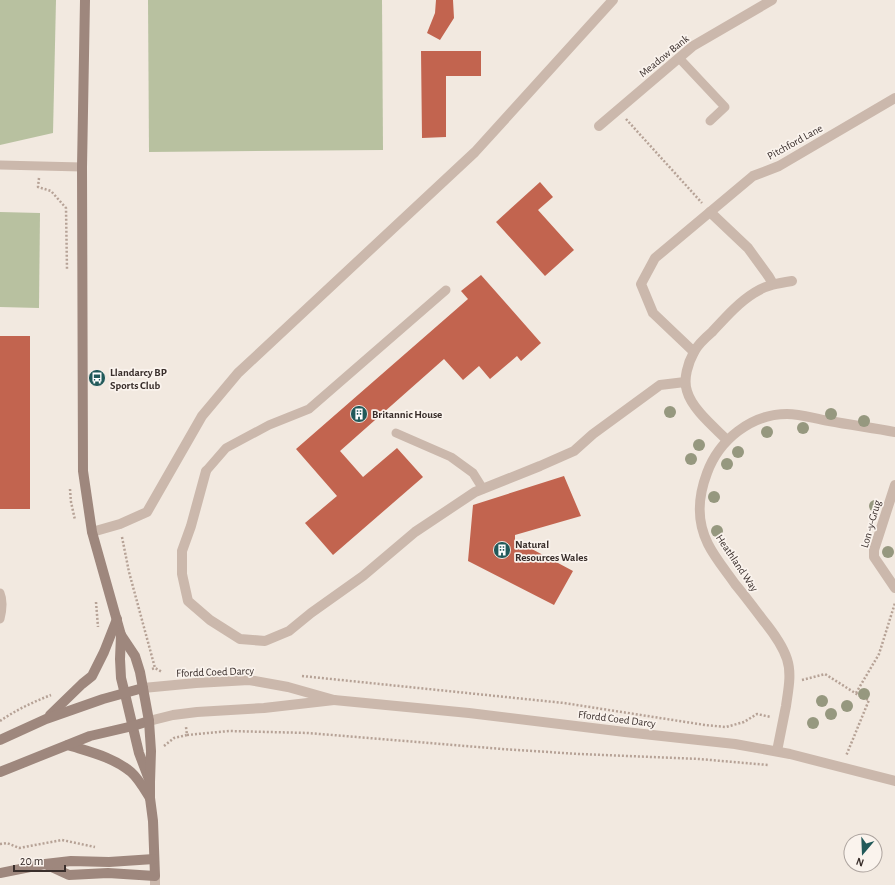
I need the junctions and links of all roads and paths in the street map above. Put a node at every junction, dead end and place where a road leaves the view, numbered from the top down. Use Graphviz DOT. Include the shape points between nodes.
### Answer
graph roads {
  1 [pos="85,0"];
  2 [pos="613,0"];
  3 [pos="772,0"];
  4 [pos="679,58"];
  5 [pos="895,98"];
  6 [pos="618,110"];
  7 [pos="710,121"];
  8 [pos="599,126"];
  9 [pos="0,165"];
  10 [pos="82,166"];
  11 [pos="710,212"];
  12 [pos="792,280"];
  13 [pos="773,284"];
  14 [pos="446,290"];
  15 [pos="694,352"];
  16 [pos="685,382"];
  17 [pos="895,432"];
  18 [pos="396,433"];
  19 [pos="727,440"];
  20 [pos="206,471"];
  21 [pos="895,485"];
  22 [pos="483,489"];
  23 [pos="120,524"];
  24 [pos="92,532"];
  25 [pos="895,588"];
  26 [pos="0,593"];
  27 [pos="895,603"];
  28 [pos="117,618"];
  29 [pos="0,619"];
  30 [pos="121,635"];
  31 [pos="155,668"];
  32 [pos="300,675"];
  33 [pos="789,683"];
  34 [pos="143,688"];
  35 [pos="856,693"];
  36 [pos="124,694"];
  37 [pos="52,695"];
  38 [pos="334,700"];
  39 [pos="46,719"];
  40 [pos="784,719"];
  41 [pos="0,721"];
  42 [pos="149,721"];
  43 [pos="133,726"];
  44 [pos="187,735"];
  45 [pos="0,740"];
  46 [pos="68,745"];
  47 [pos="777,751"];
  48 [pos="842,767"];
  49 [pos="0,772"];
  50 [pos="895,781"];
  51 [pos="150,782"];
  52 [pos="150,798"];
  53 [pos="154,859"];
  54 [pos="45,864"];
  55 [pos="0,873"];
  56 [pos="155,880"];
  1 -- 10 [label="main road"];
  2 -- 23 [label="street" via="475,152 238,373 202,416 147,512"];
  3 -- 4 [label="street, Meadow Bank" via="693,46"];
  4 -- 6 [label="street, Meadow Bank"];
  4 -- 7 [label="lane" via="725,107"];
  5 -- 11 [label="street, Pitchford Lane" via="779,166 753,176"];
  6 -- 8 [label="street, Meadow Bank"];
  6 -- 11 [label="path"];
  9 -- 10 [label="lane"];
  10 -- 24 [label="main road" via="83,471"];
  11 -- 13 [label="street" via="748,248"];
  11 -- 15 [label="street, Pitchford Lane" via="655,258 641,284 653,313"];
  12 -- 13 [label="street"];
  13 -- 15 [label="street" via="754,292 729,313"];
  14 -- 20 [label="lane" via="309,409 269,425 226,448"];
  15 -- 16 [label="street"];
  16 -- 19 [label="street" via="692,403"];
  16 -- 22 [label="street" via="660,384 574,451"];
  17 -- 19 [label="street, Heathland Way" via="786,414 758,420"];
  18 -- 22 [label="lane" via="451,457 473,473"];
  19 -- 33 [label="street, Heathland Way" via="712,461 702,486 700,518 703,531 724,569 783,650 789,669"];
  20 -- 22 [label="street" via="182,551 182,574 188,601 210,620 240,639 265,641 289,631 363,576 415,532"];
  21 -- 25 [label="street, Lon -y-Grug" via="874,557"];
  23 -- 24 [label="street"];
  23 -- 31 [label="path" via="129,572"];
  24 -- 28 [label="main road"];
  26 -- 29 [label="lane"];
  27 -- 35 [label="path" via="879,654"];
  28 -- 30 [label="main road"];
  28 -- 39 [label="main road" via="92,676"];
  30 -- 34 [label="main road" via="135,656"];
  30 -- 36 [label="main road" via="120,659"];
  32 -- 40 [label="path" via="564,704 726,727 744,722 757,714"];
  33 -- 35 [label="path" via="825,674"];
  33 -- 40 [label="street, Heathland Way"];
  34 -- 36 [label="main road"];
  34 -- 38 [label="street, Ffordd Coed Darcy" via="249,680 288,687"];
  34 -- 42 [label="main road"];
  35 -- 48 [label="path" via="869,700"];
  36 -- 39 [label="main road"];
  36 -- 43 [label="main road"];
  37 -- 41 [label="path" via="11,713"];
  38 -- 42 [label="street, Ffordd Coed Darcy" via="197,712"];
  38 -- 47 [label="street, Ffordd Coed Darcy" via="469,712 718,741"];
  39 -- 45 [label="main road"];
  40 -- 47 [label="street, Heathland Way"];
  42 -- 43 [label="main road"];
  42 -- 51 [label="main road"];
  43 -- 46 [label="main road" via="90,736"];
  43 -- 51 [label="main road"];
  44 -- 47 [label="path" via="229,731 308,733 502,749 775,766"];
  46 -- 49 [label="main road"];
  46 -- 52 [label="main road" via="115,761 132,773"];
  47 -- 48 [label="street, Ffordd Coed Darcy"];
  48 -- 50 [label="street, Ffordd Coed Darcy"];
  51 -- 52 [label="main road"];
  52 -- 53 [label="main road"];
  53 -- 54 [label="main road"];
  53 -- 56 [label="main road"];
  54 -- 55 [label="main road"];
  54 -- 56 [label="main road" via="69,875 108,873"];
}
